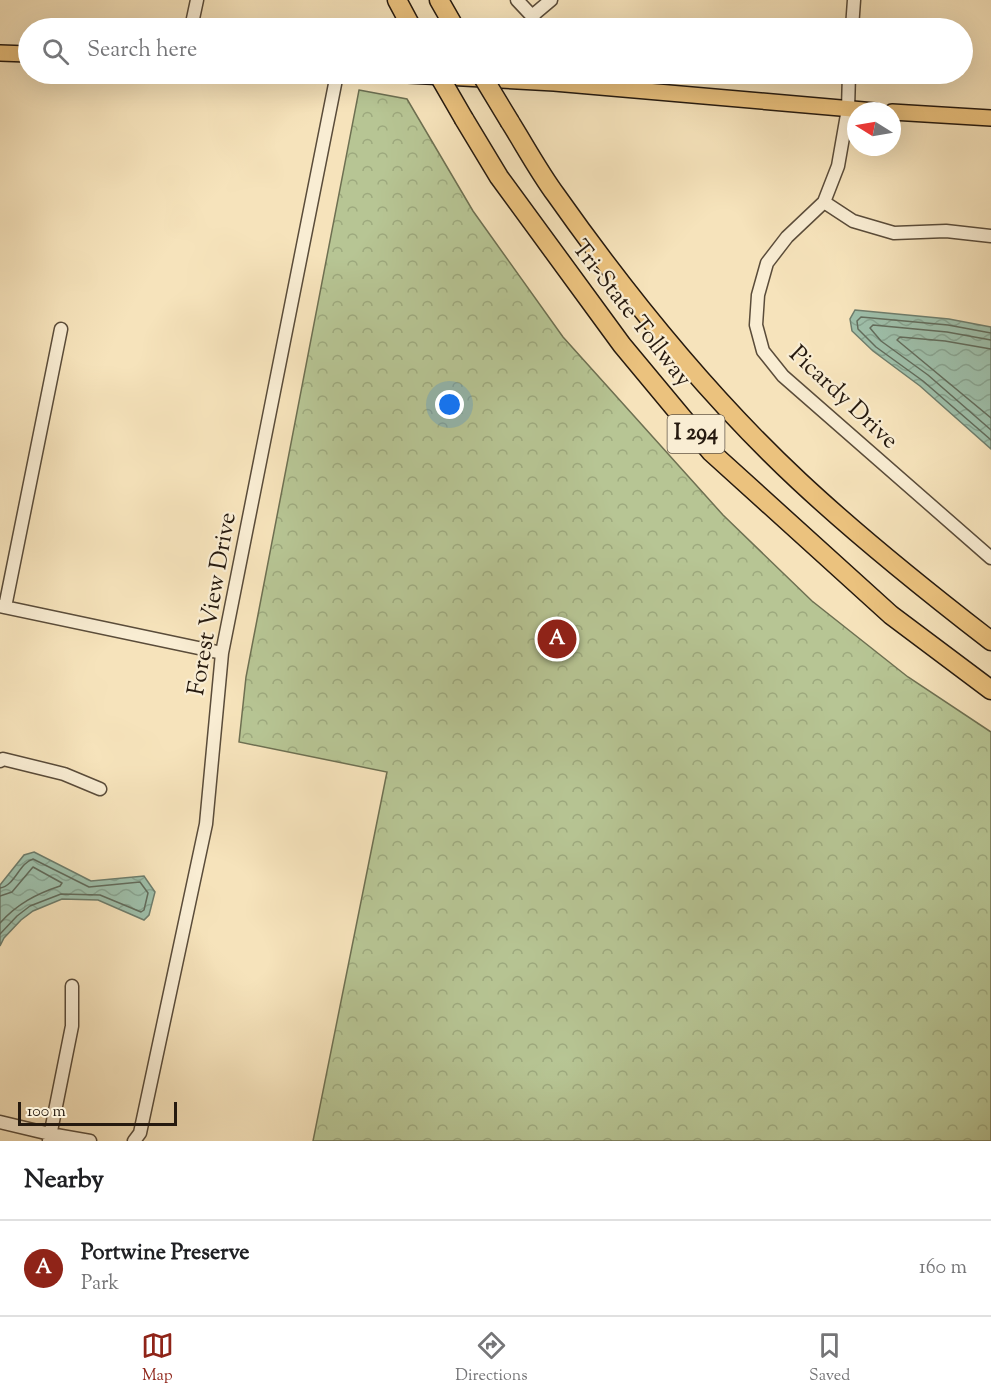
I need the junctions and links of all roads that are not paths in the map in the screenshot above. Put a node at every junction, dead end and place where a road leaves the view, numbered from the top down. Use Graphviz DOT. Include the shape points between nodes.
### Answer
graph roads {
  1 [pos="197,0"];
  2 [pos="397,0"];
  3 [pos="439,0"];
  4 [pos="517,0"];
  5 [pos="551,0"];
  6 [pos="854,0"];
  7 [pos="532,16"];
  8 [pos="193,18"];
  9 [pos="407,18"];
  10 [pos="449,18"];
  11 [pos="853,18"];
  12 [pos="0,52"];
  13 [pos="18,53"];
  14 [pos="335,84"];
  15 [pos="444,84"];
  16 [pos="487,84"];
  17 [pos="610,84"];
  18 [pos="849,84"];
  19 [pos="848,102"];
  20 [pos="847,109"];
  21 [pos="901,113"];
  22 [pos="847,115"];
  23 [pos="991,118"];
  24 [pos="824,202"];
  25 [pos="991,236"];
  26 [pos="61,329"];
  27 [pos="991,558"];
  28 [pos="3,606"];
  29 [pos="991,641"];
  30 [pos="222,653"];
  31 [pos="991,690"];
  32 [pos="0,761"];
  33 [pos="100,789"];
  34 [pos="72,986"];
  35 [pos="0,1122"];
  36 [pos="49,1138"];
  37 [pos="90,1141"];
  38 [pos="134,1141"];
  1 -- 8 [label="street"];
  2 -- 9 [label="highway"];
  3 -- 10 [label="highway"];
  4 -- 7 [label="street"];
  5 -- 7 [label="street"];
  6 -- 11 [label="street"];
  12 -- 13 [label="main road"];
  14 -- 30 [label="street, Forest View Drive"];
  15 -- 31 [label="highway, Tri-State Tollway / I 294, bridge" via="500,177 608,327 711,452 891,615"];
  16 -- 29 [label="highway, Tri-State Tollway / I 294, bridge" via="555,194 640,309 719,399 808,489 911,579"];
  17 -- 20 [label="main road"];
  18 -- 19 [label="street, Picardy Drive"];
  21 -- 23 [label="main road"];
  22 -- 24 [label="street, Picardy Drive" via="838,166"];
  24 -- 25 [label="street" via="853,221 894,233 946,231"];
  24 -- 27 [label="street, Picardy Drive" via="787,237 767,263 758,295 756,325 763,351 783,376"];
  26 -- 28 [label="street"];
  28 -- 30 [label="street"];
  30 -- 38 [label="street, Forest View Drive" via="206,824 140,1133"];
  32 -- 33 [label="street" via="64,774"];
  34 -- 36 [label="street" via="72,1026"];
  35 -- 36 [label="street"];
  36 -- 37 [label="street"];
}
